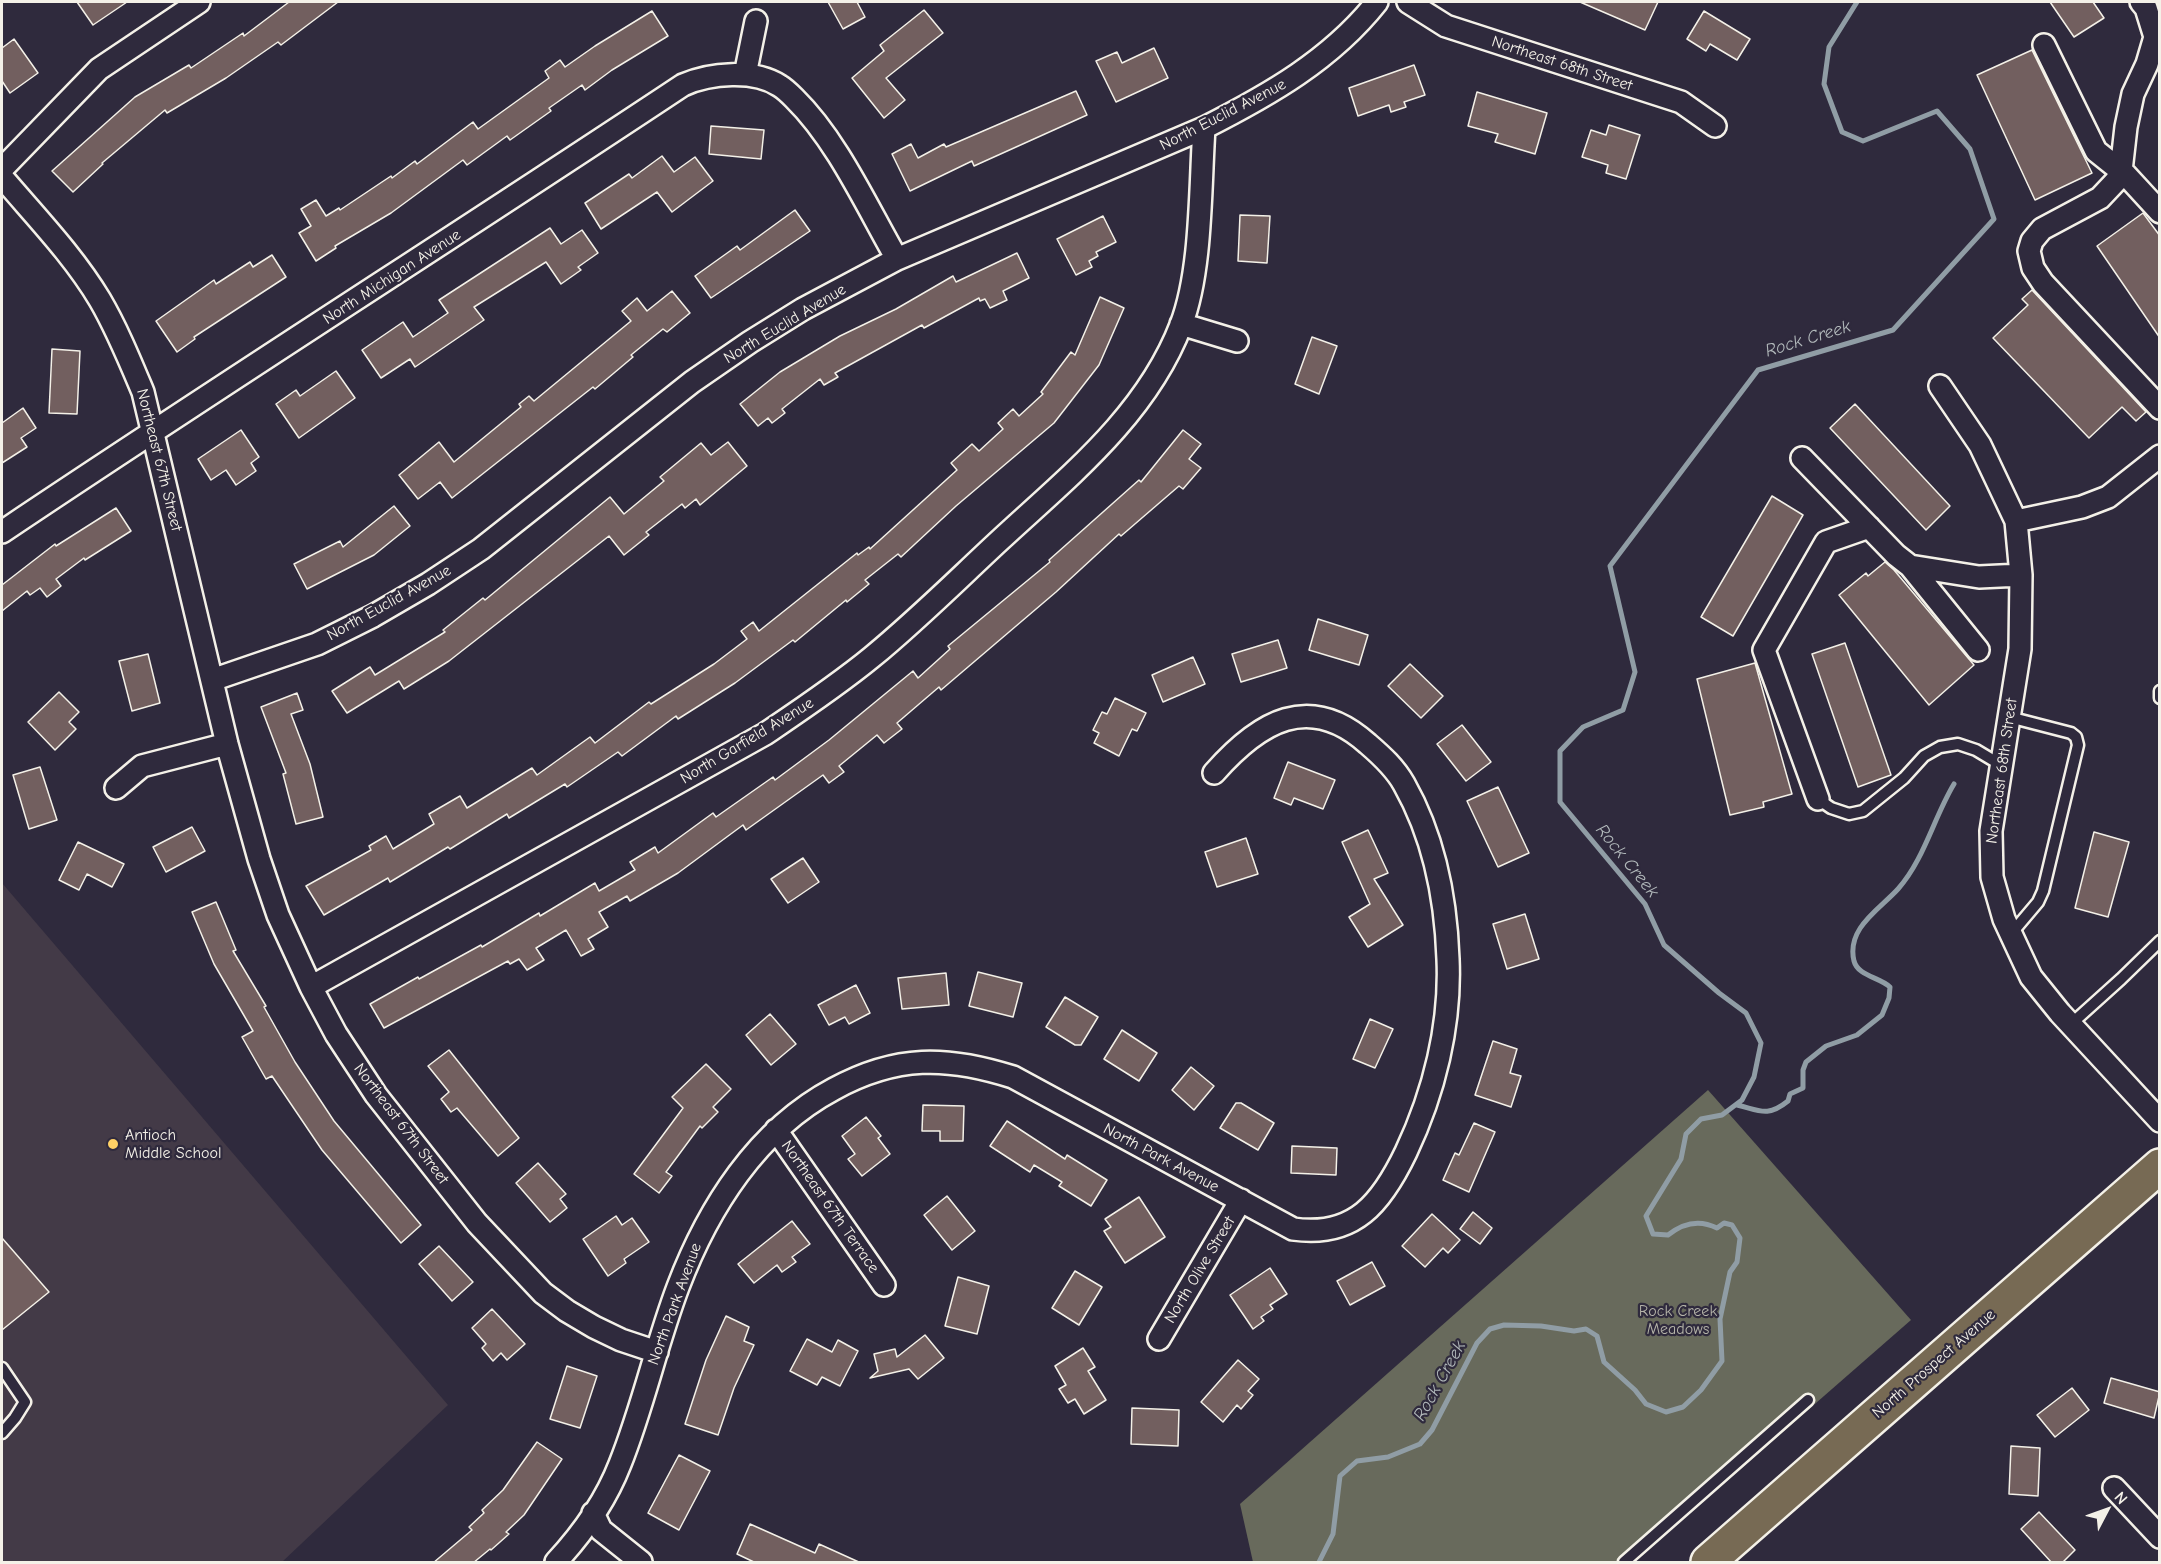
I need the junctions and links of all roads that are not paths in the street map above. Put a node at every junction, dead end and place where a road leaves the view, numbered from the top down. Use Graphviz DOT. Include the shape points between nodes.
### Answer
graph roads {
  1 [pos="1377,2"];
  2 [pos="1408,2"];
  3 [pos="2141,2"];
  4 [pos="188,4"];
  5 [pos="756,21"];
  6 [pos="2044,45"];
  7 [pos="745,75"];
  8 [pos="1715,126"];
  9 [pos="1204,128"];
  10 [pos="2,169"];
  11 [pos="2121,171"];
  12 [pos="2,177"];
  13 [pos="2160,212"];
  14 [pos="897,259"];
  15 [pos="1181,324"];
  16 [pos="1237,341"];
  17 [pos="1940,386"];
  18 [pos="2160,408"];
  19 [pos="153,431"];
  20 [pos="2160,456"];
  21 [pos="1802,458"];
  22 [pos="2016,521"];
  23 [pos="1869,527"];
  24 [pos="2,532"];
  25 [pos="1910,566"];
  26 [pos="2021,575"];
  27 [pos="1978,650"];
  28 [pos="213,680"];
  29 [pos="2160,691"];
  30 [pos="2160,699"];
  31 [pos="2009,717"];
  32 [pos="227,744"];
  33 [pos="2001,765"];
  34 [pos="1214,773"];
  35 [pos="116,788"];
  36 [pos="1818,799"];
  37 [pos="2011,934"];
  38 [pos="2160,940"];
  39 [pos="311,987"];
  40 [pos="2070,1025"];
  41 [pos="2160,1121"];
  42 [pos="776,1130"];
  43 [pos="2160,1166"];
  44 [pos="1241,1200"];
  45 [pos="884,1284"];
  46 [pos="1159,1339"];
  47 [pos="657,1352"];
  48 [pos="2,1368"];
  49 [pos="1808,1400"];
  50 [pos="2,1433"];
  51 [pos="2114,1488"];
  52 [pos="593,1514"];
  53 [pos="2160,1537"];
  54 [pos="556,1563"];
  55 [pos="640,1563"];
  56 [pos="1624,1563"];
  57 [pos="1708,1563"];
  1 -- 9 [label="street, North Euclid Avenue" via="1346,36 1288,83"];
  2 -- 8 [label="street, Northeast 68th Street" via="1446,26 1681,102"];
  3 -- 11 [label="street" via="2156,37 2133,94"];
  4 -- 10 [label="street" via="99,69"];
  5 -- 7 [label="street"];
  6 -- 11 [label="street" via="2096,151"];
  7 -- 14 [label="street" via="780,86 818,126"];
  7 -- 19 [label="street, North Michigan Avenue" via="720,75 683,85"];
  9 -- 14 [label="street, North Euclid Avenue"];
  9 -- 15 [label="street, North Garfield Avenue" via="1196,247"];
  11 -- 13 [label="street"];
  11 -- 18 [label="street" via="2100,198 2043,229 2029,251 2033,268 2043,283"];
  12 -- 19 [label="street, Northeast 67th Street" via="60,244 100,300 124,345"];
  14 -- 28 [label="street, North Euclid Avenue" via="803,309 692,382 481,549 428,584 317,644"];
  15 -- 16 [label="street"];
  15 -- 39 [label="street, North Garfield Avenue" via="1158,373 1136,406 1097,450 872,658 765,734"];
  17 -- 22 [label="street, Northeast 68th Street" via="1980,445"];
  19 -- 24 [label="street, North Michigan Avenue"];
  19 -- 28 [label="street, Northeast 67th Street"];
  20 -- 22 [label="street" via="2108,497 2082,507"];
  21 -- 23 [label="street"];
  22 -- 26 [label="street, Northeast 68th Street"];
  23 -- 25 [label="street"];
  23 -- 36 [label="street" via="1826,542 1764,650"];
  25 -- 26 [label="street" via="1979,577"];
  25 -- 27 [label="street"];
  26 -- 31 [label="street, Northeast 68th Street" via="2020,649"];
  28 -- 32 [label="street, Northeast 67th Street"];
  29 -- 30 [label="lane"];
  31 -- 33 [label="street, Northeast 68th Street"];
  31 -- 37 [label="lane" via="2071,733 2078,745 2043,891"];
  32 -- 35 [label="street" via="142,766"];
  32 -- 39 [label="street, Northeast 67th Street" via="278,915"];
  33 -- 36 [label="lane" via="1958,744 1940,747 1924,756 1863,811 1849,814"];
  33 -- 37 [label="street, Northeast 68th Street" via="1991,831 1992,877"];
  34 -- 44 [label="street, North Park Avenue" via="1235,750 1279,721 1298,716 1318,718 1336,722 1357,734 1391,765 1428,840 1439,880 1448,951 1447,1003 1430,1092 1398,1170 1381,1197 1353,1221 1312,1231 1293,1229"];
  37 -- 40 [label="street, Northeast 68th Street" via="2031,977"];
  38 -- 40 [label="lane"];
  39 -- 47 [label="street, Northeast 67th Street" via="376,1095 477,1223 543,1293 594,1327"];
  40 -- 41 [label="street, Northeast 68th Street"];
  42 -- 44 [label="street, North Park Avenue" via="823,1094 878,1068 908,1063 969,1065 1013,1077"];
  42 -- 45 [label="street, Northeast 67th Terrace"];
  42 -- 47 [label="street, North Park Avenue" via="736,1175 699,1238"];
  43 -- 57 [label="main road, North Prospect Avenue"];
  44 -- 46 [label="street, North Olive Street"];
  47 -- 52 [label="street, North Park Avenue" via="620,1464"];
  48 -- 50 [label="lane" via="25,1402"];
  49 -- 56 [label="lane"];
  51 -- 53 [label="street"];
  52 -- 54 [label="street, North Park Avenue"];
  52 -- 55 [label="street" via="601,1530"];
}
